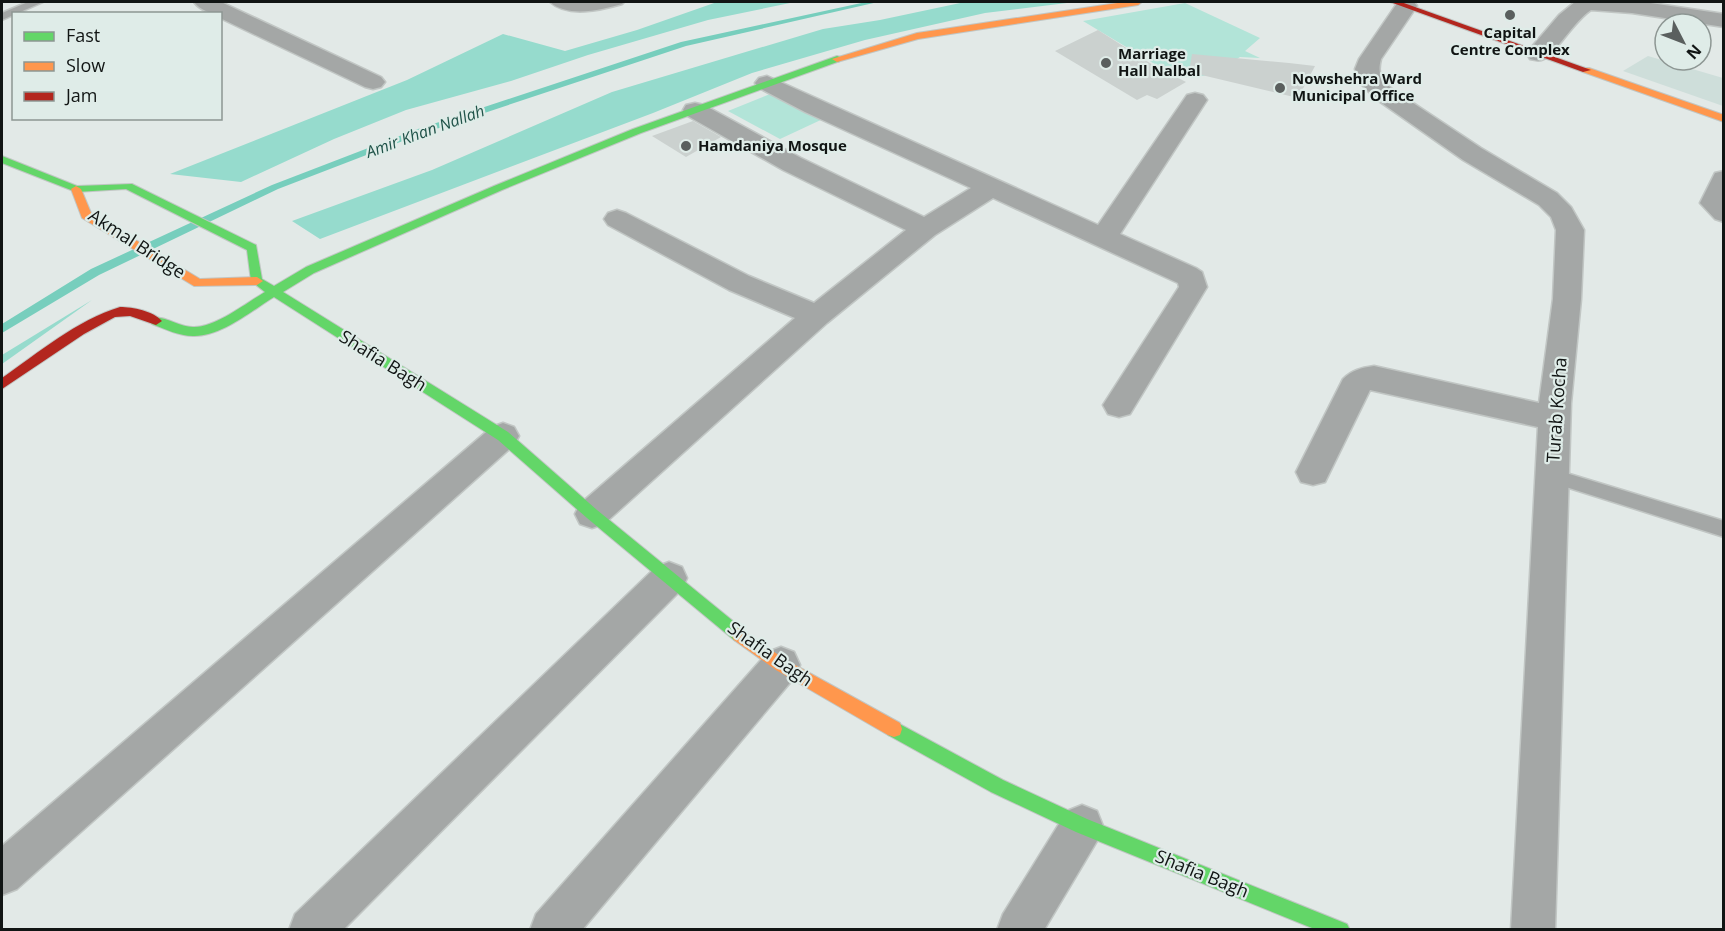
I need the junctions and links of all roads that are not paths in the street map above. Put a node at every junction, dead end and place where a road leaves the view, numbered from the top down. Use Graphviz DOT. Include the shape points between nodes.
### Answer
graph roads {
  1 [pos="37,2"];
  2 [pos="205,2"];
  3 [pos="556,2"];
  4 [pos="618,2"];
  5 [pos="1138,2"];
  6 [pos="1617,2"];
  7 [pos="1580,3"];
  8 [pos="1400,4"];
  9 [pos="14,12"];
  10 [pos="1724,21"];
  11 [pos="1538,54"];
  12 [pos="373,82"];
  13 [pos="767,83"];
  14 [pos="1195,100"];
  15 [pos="695,110"];
  16 [pos="1724,119"];
  17 [pos="2,159"];
  18 [pos="1724,179"];
  19 [pos="993,186"];
  20 [pos="76,189"];
  21 [pos="1724,213"];
  22 [pos="617,219"];
  23 [pos="925,229"];
  24 [pos="1104,237"];
  25 [pos="257,281"];
  26 [pos="273,293"];
  27 [pos="817,316"];
  28 [pos="2,384"];
  29 [pos="1119,405"];
  30 [pos="1556,419"];
  31 [pos="503,436"];
  32 [pos="1313,472"];
  33 [pos="1553,476"];
  34 [pos="592,514"];
  35 [pos="1724,529"];
  36 [pos="669,578"];
  37 [pos="781,665"];
  38 [pos="1082,826"];
  39 [pos="2,874"];
  40 [pos="311,930"];
  41 [pos="552,930"];
  42 [pos="1019,930"];
  43 [pos="1341,930"];
  44 [pos="1533,930"];
  1 -- 9 [label="lane"];
  2 -- 12 [label="street"];
  3 -- 4 [label="lane" via="584,7"];
  5 -- 13 [label="main road" via="917,36"];
  6 -- 7 [label="street"];
  6 -- 10 [label="street"];
  7 -- 11 [label="street"];
  8 -- 11 [label="main road"];
  8 -- 30 [label="street, Turab Kocha" via="1366,69 1370,81 1421,121 1548,199 1562,213 1570,230"];
  11 -- 16 [label="main road"];
  13 -- 15 [label="main road"];
  13 -- 19 [label="street"];
  14 -- 24 [label="street"];
  15 -- 23 [label="street" via="792,164"];
  15 -- 26 [label="main road" via="571,157 341,256"];
  17 -- 20 [label="main road"];
  18 -- 21 [label="street" via="1713,203"];
  19 -- 23 [label="street"];
  19 -- 24 [label="street"];
  20 -- 25 [label="main road, Akmal Bridge" via="86,215 198,283"];
  20 -- 25 [label="main road" via="128,186 252,248"];
  22 -- 27 [label="street" via="739,283"];
  23 -- 27 [label="street"];
  24 -- 29 [label="street" via="1186,275 1193,286"];
  25 -- 26 [label="main road, Shafia Bagh"];
  26 -- 28 [label="main road" via="215,327 194,332 119,311"];
  26 -- 31 [label="main road, Shafia Bagh"];
  27 -- 34 [label="street"];
  30 -- 32 [label="street" via="1374,378 1361,380"];
  30 -- 33 [label="street, Turab Kocha"];
  31 -- 34 [label="main road, Shafia Bagh"];
  31 -- 39 [label="street"];
  33 -- 35 [label="lane"];
  33 -- 44 [label="street, Turab Kocha"];
  34 -- 36 [label="main road, Shafia Bagh"];
  36 -- 37 [label="main road, Shafia Bagh"];
  36 -- 40 [label="street"];
  37 -- 38 [label="main road, Shafia Bagh" via="997,786"];
  37 -- 41 [label="street"];
  38 -- 42 [label="street"];
  38 -- 43 [label="main road, Shafia Bagh"];
}
